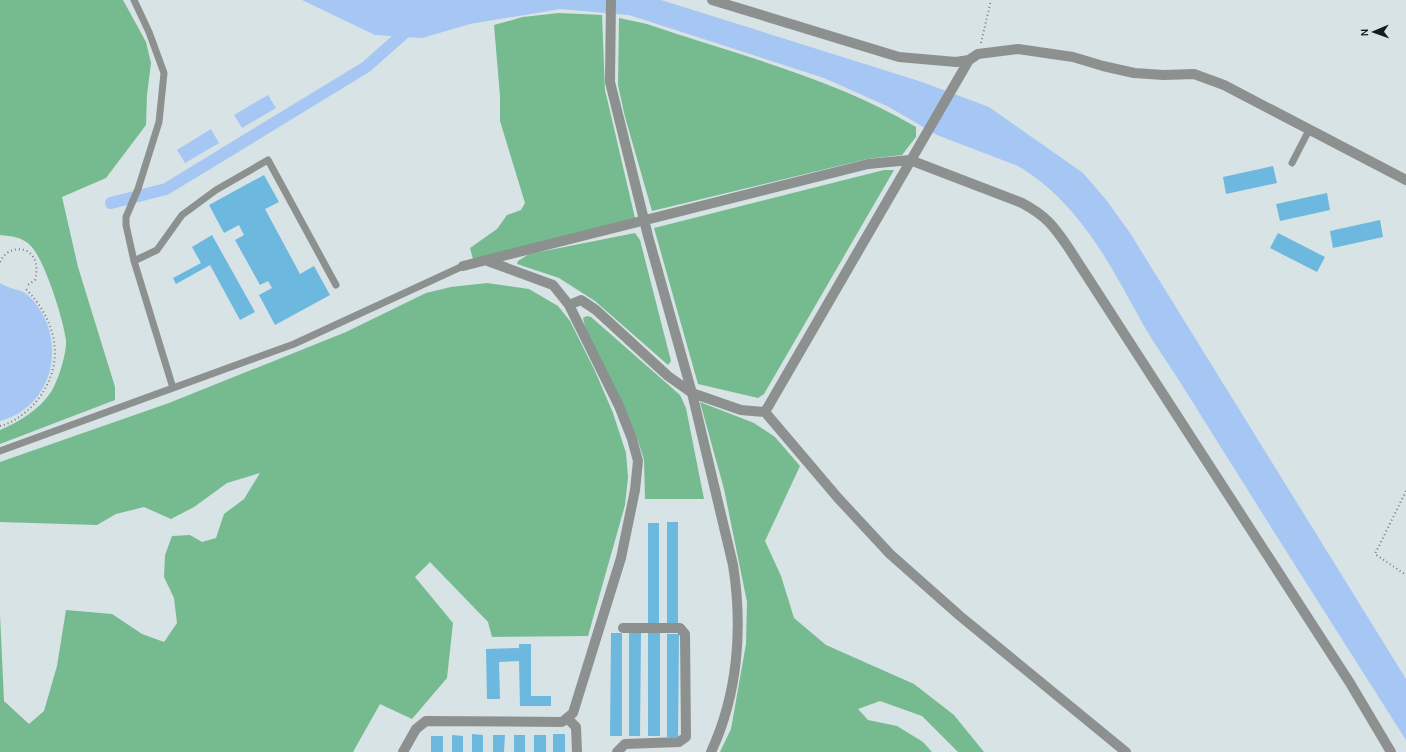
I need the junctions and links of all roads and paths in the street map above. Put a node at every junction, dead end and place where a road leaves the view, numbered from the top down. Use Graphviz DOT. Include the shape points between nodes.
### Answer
graph roads {
  1 [pos="134,0"];
  2 [pos="611,0"];
  3 [pos="712,0"];
  4 [pos="991,0"];
  5 [pos="978,54"];
  6 [pos="969,60"];
  7 [pos="1308,130"];
  8 [pos="910,160"];
  9 [pos="1292,163"];
  10 [pos="1406,180"];
  11 [pos="485,260"];
  12 [pos="134,261"];
  13 [pos="0,262"];
  14 [pos="463,266"];
  15 [pos="336,286"];
  16 [pos="569,305"];
  17 [pos="173,388"];
  18 [pos="692,393"];
  19 [pos="765,412"];
  20 [pos="0,426"];
  21 [pos="0,452"];
  22 [pos="1406,491"];
  23 [pos="1406,575"];
  24 [pos="624,628"];
  25 [pos="567,718"];
  26 [pos="403,752"];
  27 [pos="576,752"];
  28 [pos="617,752"];
  29 [pos="711,752"];
  30 [pos="1126,752"];
  31 [pos="1391,752"];
  1 -- 12 [label="lane" via="164,73 159,122 138,189 126,217"];
  2 -- 18 [label="street" via="610,82 648,236"];
  3 -- 6 [label="street" via="899,57 948,62"];
  4 -- 5 [label="path"];
  5 -- 6 [label="street"];
  5 -- 7 [label="street" via="1018,49 1073,57 1134,73 1194,74 1224,86"];
  6 -- 8 [label="street"];
  7 -- 9 [label="lane"];
  7 -- 10 [label="street"];
  8 -- 11 [label="street" via="868,164"];
  8 -- 19 [label="street"];
  8 -- 31 [label="street" via="1022,203 1052,223"];
  11 -- 14 [label="street"];
  11 -- 16 [label="street" via="553,285"];
  12 -- 15 [label="lane" via="157,250 182,215 216,190 268,160"];
  12 -- 17 [label="lane"];
  13 -- 20 [label="path" via="2,257 18,250 28,251 36,259 38,270 35,280 26,287 39,302 56,345 54,368 44,392 29,409 8,424"];
  14 -- 17 [label="lane" via="294,344"];
  16 -- 18 [label="street" via="581,300 596,310 668,376"];
  16 -- 25 [label="street" via="619,406 638,461 635,490 621,558 574,714"];
  17 -- 21 [label="lane"];
  18 -- 19 [label="street" via="741,410"];
  18 -- 29 [label="street" via="733,565 738,606 737,655 724,717"];
  19 -- 30 [label="street" via="838,498 890,554 960,616"];
  22 -- 23 [label="path" via="1375,554"];
  24 -- 28 [label="street" via="680,628 685,634 686,737 679,742 625,744"];
  25 -- 26 [label="street" via="562,722 426,721 416,729"];
  25 -- 27 [label="street" via="576,727"];
}
